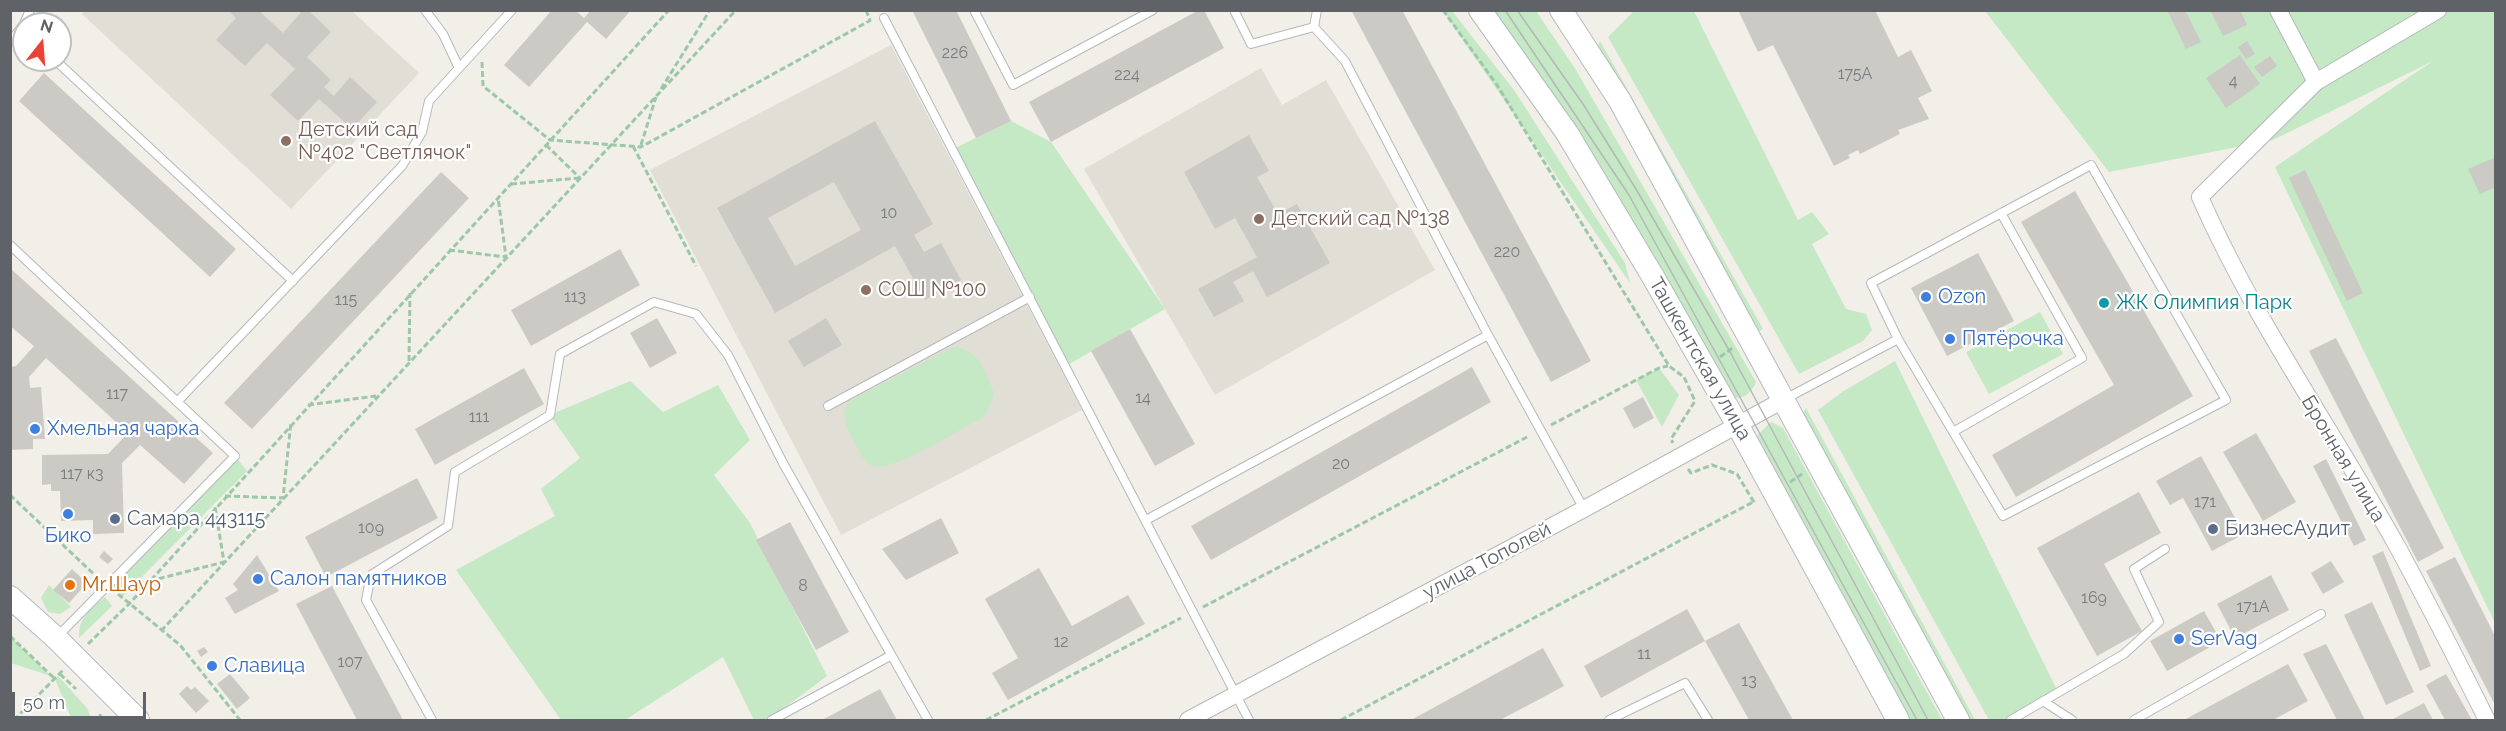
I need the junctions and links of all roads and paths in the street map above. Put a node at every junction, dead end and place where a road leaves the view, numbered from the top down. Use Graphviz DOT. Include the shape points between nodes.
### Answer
graph roads {
  1 [pos="425,10"];
  2 [pos="512,10"];
  3 [pos="669,10"];
  4 [pos="710,10"];
  5 [pos="736,10"];
  6 [pos="866,10"];
  7 [pos="974,10"];
  8 [pos="1153,10"];
  9 [pos="1234,10"];
  10 [pos="1317,10"];
  11 [pos="1443,10"];
  12 [pos="1480,10"];
  13 [pos="1561,10"];
  14 [pos="2278,10"];
  15 [pos="2438,10"];
  16 [pos="884,18"];
  17 [pos="870,20"];
  18 [pos="1314,27"];
  19 [pos="481,44"];
  20 [pos="459,68"];
  21 [pos="68,72"];
  22 [pos="2316,82"];
  23 [pos="656,96"];
  24 [pos="550,140"];
  25 [pos="546,145"];
  26 [pos="611,145"];
  27 [pos="633,146"];
  28 [pos="641,147"];
  29 [pos="580,178"];
  30 [pos="510,184"];
  31 [pos="498,197"];
  32 [pos="2001,213"];
  33 [pos="10,245"];
  34 [pos="449,250"];
  35 [pos="507,257"];
  36 [pos="696,266"];
  37 [pos="293,281"];
  38 [pos="409,293"];
  39 [pos="1030,297"];
  40 [pos="1488,335"];
  41 [pos="1750,337"];
  42 [pos="1898,339"];
  43 [pos="409,363"];
  44 [pos="1669,366"];
  45 [pos="1694,371"];
  46 [pos="377,396"];
  47 [pos="1785,399"];
  48 [pos="177,402"];
  49 [pos="307,405"];
  50 [pos="828,406"];
  51 [pos="291,422"];
  52 [pos="1737,424"];
  53 [pos="1541,430"];
  54 [pos="1953,432"];
  55 [pos="1680,456"];
  56 [pos="1818,462"];
  57 [pos="10,495"];
  58 [pos="225,496"];
  59 [pos="1764,496"];
  60 [pos="283,498"];
  61 [pos="215,507"];
  62 [pos="1584,509"];
  63 [pos="1760,511"];
  64 [pos="1146,520"];
  65 [pos="2165,549"];
  66 [pos="224,561"];
  67 [pos="148,582"];
  68 [pos="107,586"];
  69 [pos="10,597"];
  70 [pos="130,602"];
  71 [pos="1194,611"];
  72 [pos="2321,614"];
  73 [pos="161,631"];
  74 [pos="10,636"];
  75 [pos="56,638"];
  76 [pos="890,657"];
  77 [pos="55,679"];
  78 [pos="1238,695"];
  79 [pos="2043,701"];
  80 [pos="129,715"];
  81 [pos="240,720"];
  82 [pos="432,720"];
  83 [pos="772,720"];
  84 [pos="928,720"];
  85 [pos="986,720"];
  86 [pos="1188,720"];
  87 [pos="1249,720"];
  88 [pos="1341,720"];
  89 [pos="1609,720"];
  90 [pos="1708,720"];
  91 [pos="1898,720"];
  92 [pos="1958,720"];
  93 [pos="2011,720"];
  94 [pos="2073,720"];
  95 [pos="2134,720"];
  96 [pos="2487,720"];
  1 -- 20 [label="lane" via="443,34"];
  2 -- 19 [label="lane"];
  3 -- 24 [label="path"];
  4 -- 23 [label="path"];
  5 -- 23 [label="path"];
  6 -- 17 [label="path"];
  7 -- 8 [label="lane" via="1013,85"];
  9 -- 18 [label="lane" via="1251,44"];
  10 -- 18 [label="lane"];
  11 -- 44 [label="path" via="1497,85"];
  12 -- 45 [label="main road, Ташкентская улица" via="1567,133"];
  13 -- 41 [label="main road" via="1620,101"];
  14 -- 22 [label="street"];
  15 -- 22 [label="street"];
  16 -- 17 [label="path" via="881,14"];
  16 -- 39 [label="lane"];
  17 -- 28 [label="path"];
  18 -- 40 [label="lane" via="1345,61"];
  19 -- 20 [label="lane"];
  19 -- 24 [label="path" via="483,86"];
  20 -- 37 [label="lane" via="429,101 422,132 402,166"];
  21 -- 37 [label="lane"];
  22 -- 96 [label="street, Бронная улица" via="2200,197 2220,242 2301,388 2396,545"];
  23 -- 26 [label="path"];
  23 -- 28 [label="path"];
  24 -- 25 [label="path"];
  24 -- 26 [label="path"];
  25 -- 29 [label="path"];
  25 -- 30 [label="path"];
  26 -- 27 [label="path"];
  26 -- 29 [label="path"];
  27 -- 28 [label="path"];
  27 -- 36 [label="path"];
  29 -- 30 [label="path"];
  29 -- 35 [label="path"];
  30 -- 31 [label="path"];
  31 -- 34 [label="path"];
  31 -- 35 [label="path"];
  32 -- 42 [label="lane" via="1871,283"];
  32 -- 54 [label="lane" via="2082,358"];
  32 -- 54 [label="lane" via="2091,165 2226,400 2003,516"];
  33 -- 48 [label="lane"];
  34 -- 35 [label="path"];
  34 -- 38 [label="path"];
  35 -- 43 [label="path"];
  37 -- 48 [label="lane"];
  38 -- 43 [label="path"];
  38 -- 49 [label="path"];
  39 -- 50 [label="lane"];
  39 -- 64 [label="lane"];
  40 -- 53 [label="lane"];
  40 -- 64 [label="lane"];
  41 -- 45 [label="path"];
  41 -- 47 [label="main road"];
  42 -- 47 [label="lane"];
  42 -- 54 [label="lane"];
  43 -- 46 [label="path"];
  44 -- 45 [label="path"];
  44 -- 53 [label="path"];
  45 -- 52 [label="main road, Ташкентская улица"];
  45 -- 55 [label="path" via="1695,401 1671,439"];
  46 -- 49 [label="path"];
  46 -- 60 [label="path"];
  47 -- 52 [label="street, улица Тополей"];
  47 -- 56 [label="main road"];
  48 -- 68 [label="lane" via="235,456"];
  49 -- 51 [label="path"];
  51 -- 58 [label="path"];
  51 -- 60 [label="path"];
  52 -- 55 [label="street, улица Тополей"];
  52 -- 59 [label="main road, Ташкентская улица"];
  53 -- 62 [label="lane"];
  53 -- 71 [label="path"];
  55 -- 59 [label="path" via="1691,473 1712,465 1737,474"];
  55 -- 62 [label="street, улица Тополей"];
  56 -- 59 [label="path"];
  56 -- 92 [label="main road"];
  57 -- 68 [label="path"];
  58 -- 60 [label="path"];
  58 -- 61 [label="path"];
  59 -- 63 [label="path"];
  59 -- 88 [label="path"];
  59 -- 91 [label="main road, Ташкентская улица"];
  60 -- 66 [label="path"];
  61 -- 66 [label="path"];
  61 -- 67 [label="path"];
  62 -- 78 [label="street, улица Тополей"];
  64 -- 71 [label="lane"];
  65 -- 79 [label="lane" via="2133,569 2159,622 2124,654"];
  66 -- 67 [label="path"];
  66 -- 73 [label="path"];
  67 -- 70 [label="path"];
  68 -- 70 [label="path"];
  68 -- 75 [label="lane"];
  69 -- 75 [label="main road"];
  70 -- 73 [label="path"];
  71 -- 78 [label="lane"];
  71 -- 85 [label="path"];
  72 -- 95 [label="lane"];
  73 -- 81 [label="path" via="180,645"];
  74 -- 77 [label="path"];
  75 -- 80 [label="main road"];
  76 -- 82 [label="lane" via="728,355 696,314 654,302 560,354 550,415 455,472 448,526 371,575 366,600"];
  76 -- 83 [label="lane"];
  76 -- 84 [label="lane"];
  78 -- 86 [label="street, улица Тополей"];
  78 -- 87 [label="lane"];
  79 -- 93 [label="lane"];
  79 -- 94 [label="lane"];
  89 -- 90 [label="lane" via="1684,683"];
}
